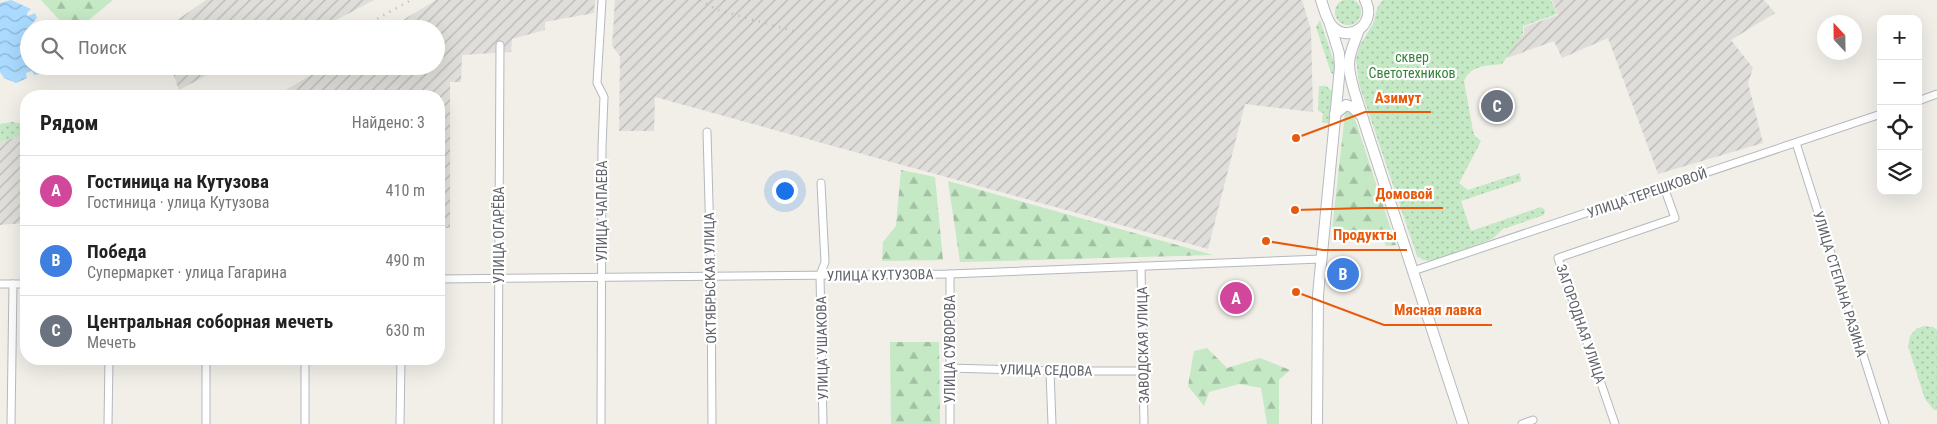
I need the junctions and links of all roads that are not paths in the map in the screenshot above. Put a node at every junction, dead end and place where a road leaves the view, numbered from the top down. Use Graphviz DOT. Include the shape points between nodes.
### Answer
graph roads {
  1 [pos="602,0"];
  2 [pos="1321,0"];
  3 [pos="1330,0"];
  4 [pos="1365,0"];
  5 [pos="1375,0"];
  6 [pos="1369,10"];
  7 [pos="1329,19"];
  8 [pos="1359,29"];
  9 [pos="500,45"];
  10 [pos="1351,54"];
  11 [pos="1339,83"];
  12 [pos="1937,94"];
  13 [pos="1922,100"];
  14 [pos="1335,114"];
  15 [pos="1877,115"];
  16 [pos="1363,117"];
  17 [pos="707,132"];
  18 [pos="1796,143"];
  19 [pos="822,183"];
  20 [pos="1664,187"];
  21 [pos="1321,259"];
  22 [pos="1141,266"];
  23 [pos="1413,271"];
  24 [pos="950,274"];
  25 [pos="711,275"];
  26 [pos="820,275"];
  27 [pos="602,277"];
  28 [pos="498,278"];
  29 [pos="445,279"];
  30 [pos="0,284"];
  31 [pos="13,284"];
  32 [pos="20,284"];
  33 [pos="109,365"];
  34 [pos="206,365"];
  35 [pos="304,365"];
  36 [pos="401,365"];
  37 [pos="949,368"];
  38 [pos="1050,371"];
  39 [pos="1143,371"];
  40 [pos="1533,420"];
  41 [pos="11,424"];
  42 [pos="108,424"];
  43 [pos="206,424"];
  44 [pos="305,424"];
  45 [pos="400,424"];
  46 [pos="498,424"];
  47 [pos="601,424"];
  48 [pos="712,424"];
  49 [pos="823,424"];
  50 [pos="950,424"];
  51 [pos="1052,424"];
  52 [pos="1144,424"];
  53 [pos="1317,424"];
  54 [pos="1463,424"];
  55 [pos="1522,424"];
  56 [pos="1616,424"];
  57 [pos="1885,424"];
  1 -- 27 [label="street, УЛИЦА ЧАПАЕВА" via="598,83 604,97"];
  2 -- 7 [label="main road"];
  3 -- 7 [label="main road"];
  4 -- 6 [label="main road"];
  5 -- 6 [label="main road"];
  6 -- 8 [label="main road" via="1367,21"];
  7 -- 8 [label="main road" via="1342,32 1351,33"];
  7 -- 11 [label="main road" via="1339,53"];
  8 -- 10 [label="main road"];
  9 -- 28 [label="street, УЛИЦА ОГАРЁВА"];
  10 -- 11 [label="main road"];
  10 -- 16 [label="main road" via="1350,74"];
  11 -- 14 [label="main road"];
  12 -- 13 [label="street"];
  14 -- 16 [label="main road" via="1346,106"];
  14 -- 21 [label="main road"];
  15 -- 18 [label="street, УЛИЦА ТЕРЕШКОВОЙ"];
  16 -- 23 [label="main road"];
  17 -- 25 [label="street, ОКТЯБРЬСКАЯ УЛИЦА"];
  18 -- 20 [label="street, УЛИЦА ТЕРЕШКОВОЙ"];
  18 -- 57 [label="street, УЛИЦА СТЕПАНА РАЗИНА"];
  19 -- 26 [label="street, УЛИЦА УШАКОВА" via="825,262"];
  20 -- 23 [label="street, УЛИЦА ТЕРЕШКОВОЙ"];
  20 -- 56 [label="street, ЗАГОРОДНАЯ УЛИЦА" via="1675,218 1558,258"];
  21 -- 22 [label="street, УЛИЦА КУТУЗОВА"];
  21 -- 53 [label="main road" via="1317,308"];
  22 -- 24 [label="street, УЛИЦА КУТУЗОВА"];
  22 -- 39 [label="street, ЗАВОДСКАЯ УЛИЦА"];
  23 -- 54 [label="main road"];
  24 -- 26 [label="street, УЛИЦА КУТУЗОВА"];
  24 -- 37 [label="street, УЛИЦА СУВОРОВА"];
  25 -- 26 [label="street, УЛИЦА КУТУЗОВА"];
  25 -- 27 [label="street, УЛИЦА КУТУЗОВА"];
  25 -- 48 [label="street, ОКТЯБРЬСКАЯ УЛИЦА"];
  26 -- 49 [label="street, УЛИЦА УШАКОВА"];
  27 -- 28 [label="street, УЛИЦА КУТУЗОВА"];
  27 -- 47 [label="street, УЛИЦА ЧАПАЕВА"];
  28 -- 29 [label="street, УЛИЦА КУТУЗОВА"];
  28 -- 46 [label="street, УЛИЦА ОГАРЁВА"];
  30 -- 31 [label="street"];
  31 -- 32 [label="street"];
  31 -- 41 [label="street"];
  33 -- 42 [label="street"];
  34 -- 43 [label="street"];
  35 -- 44 [label="street"];
  36 -- 45 [label="street"];
  37 -- 38 [label="street, УЛИЦА СЕДОВА"];
  37 -- 50 [label="street, УЛИЦА СУВОРОВА"];
  38 -- 39 [label="street, УЛИЦА СЕДОВА"];
  38 -- 51 [label="street"];
  39 -- 52 [label="street, ЗАВОДСКАЯ УЛИЦА"];
  40 -- 55 [label="street"];
}
